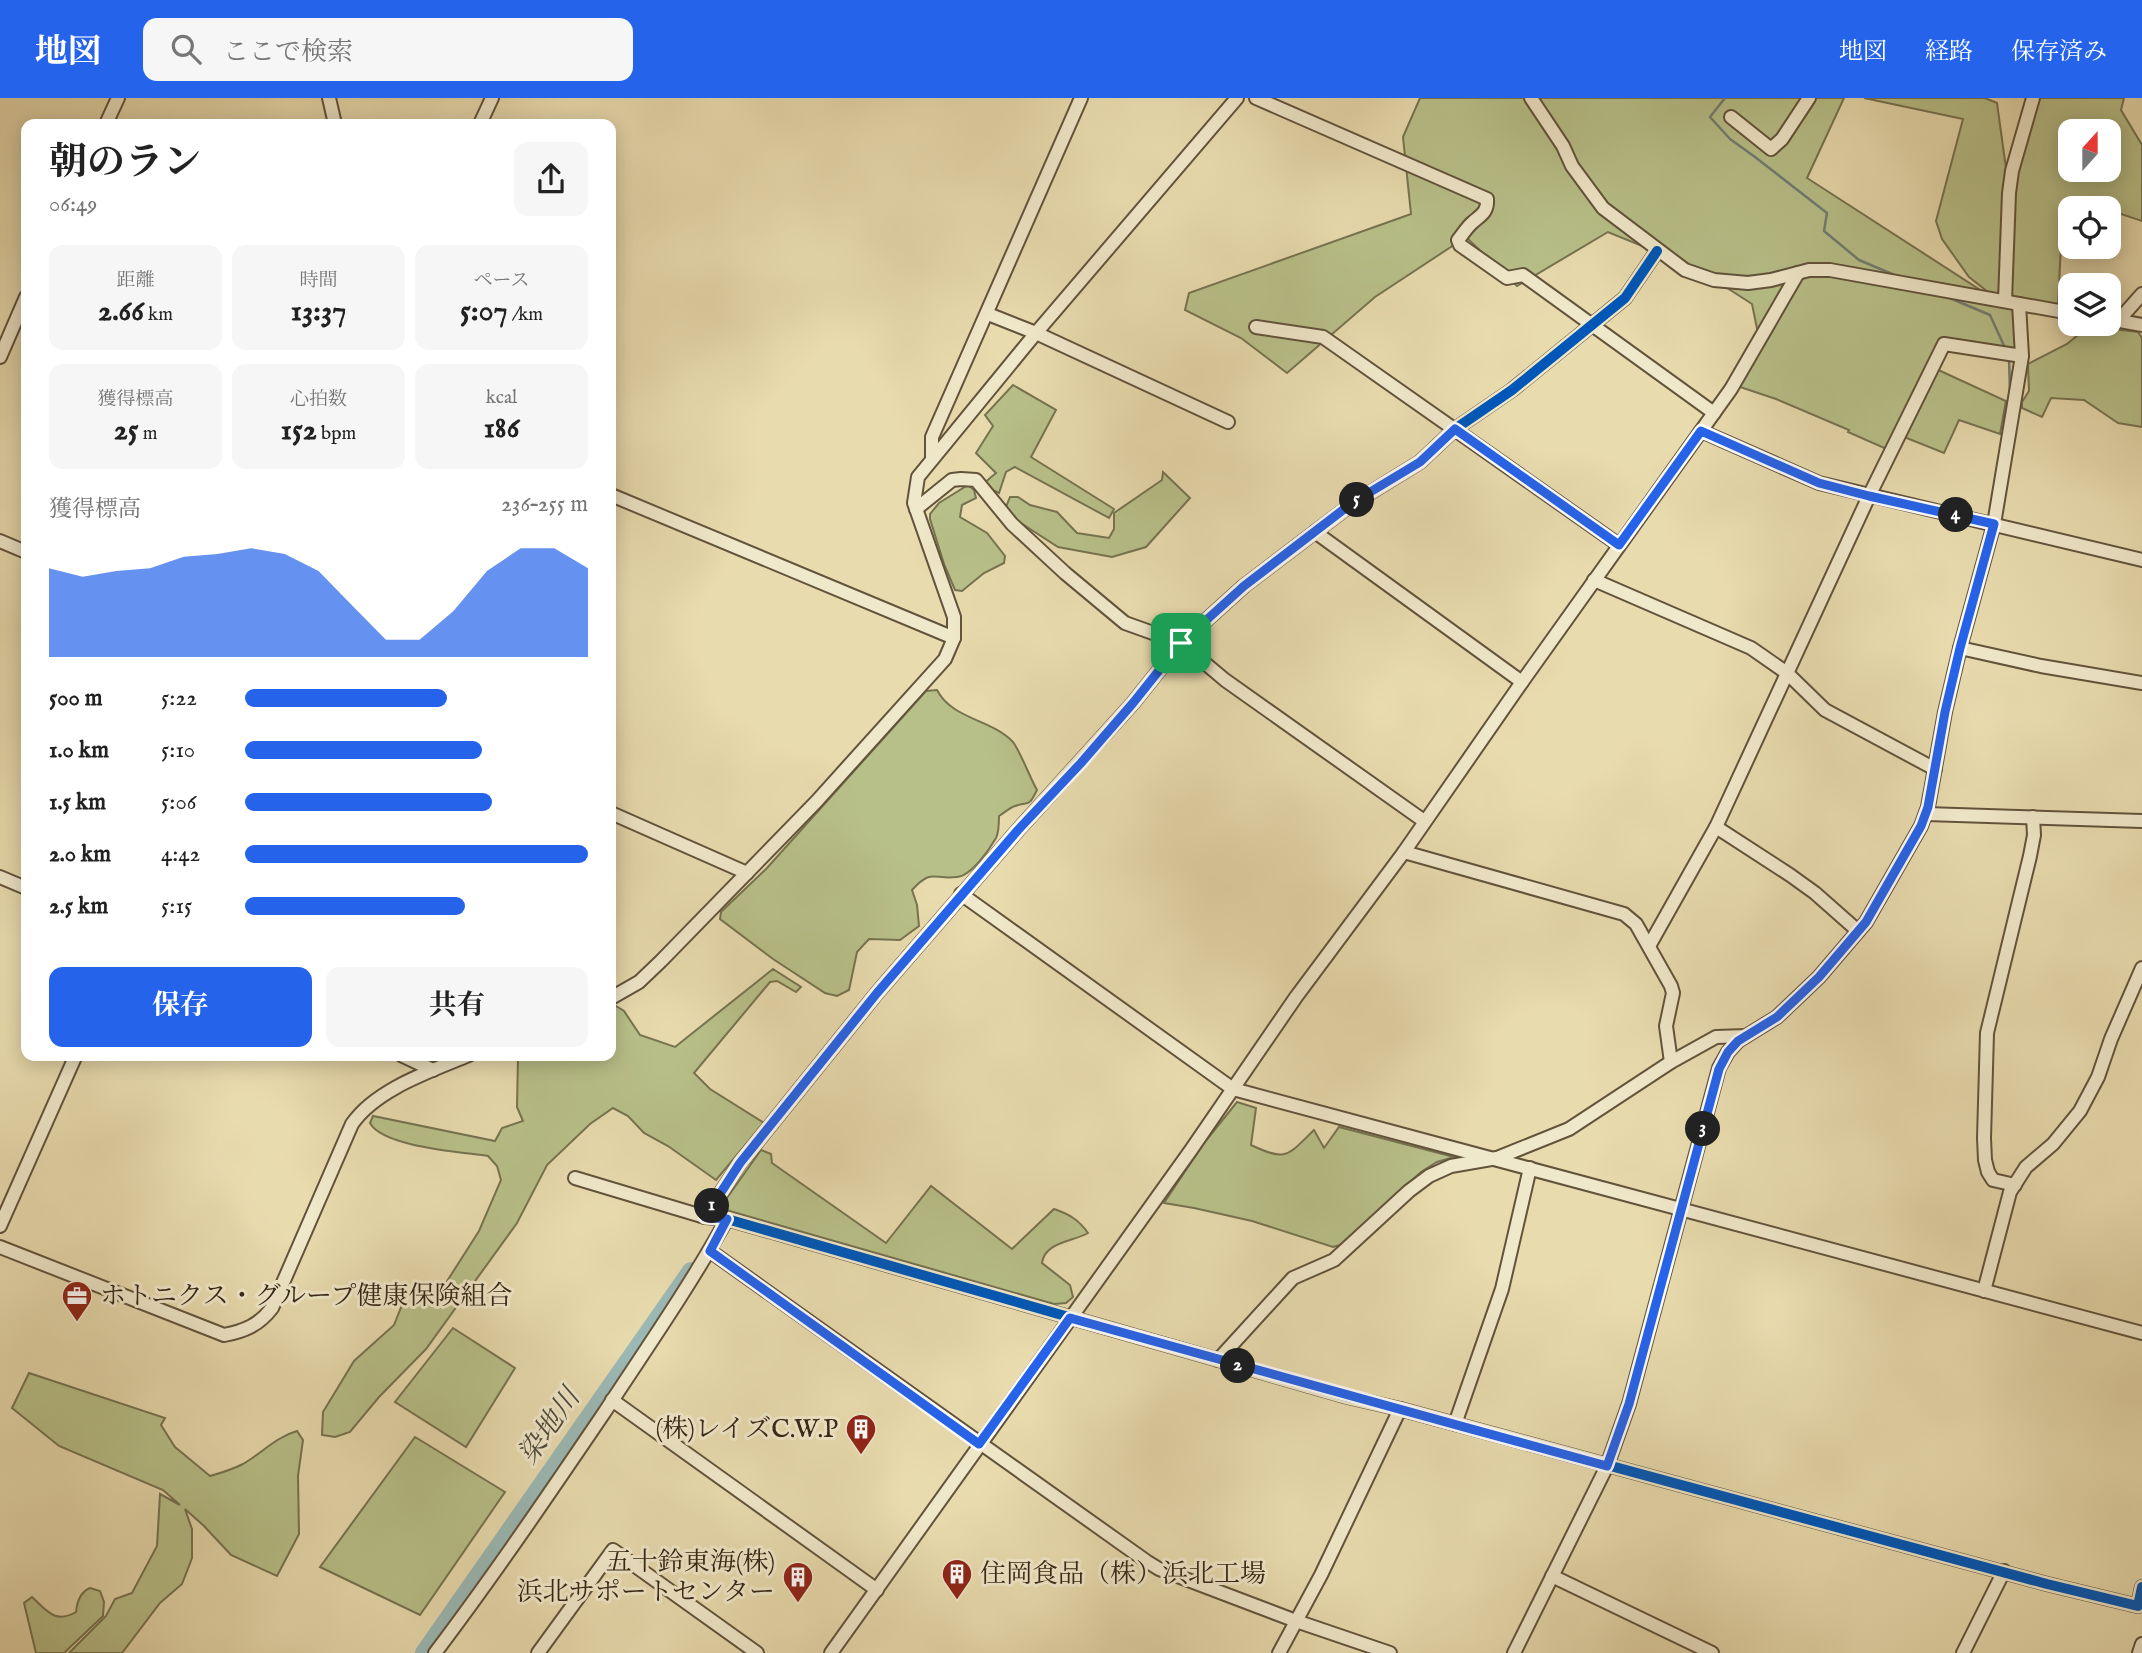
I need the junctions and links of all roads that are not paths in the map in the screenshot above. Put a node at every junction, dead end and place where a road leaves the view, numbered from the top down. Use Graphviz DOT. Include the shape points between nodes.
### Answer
graph roads {
  1 [pos="118,98"];
  2 [pos="329,98"];
  3 [pos="492,98"];
  4 [pos="1081,98"];
  5 [pos="1237,98"];
  6 [pos="1256,98"];
  7 [pos="1531,98"];
  8 [pos="1809,98"];
  9 [pos="2034,98"];
  10 [pos="1731,117"];
  11 [pos="108,119"];
  12 [pos="334,119"];
  13 [pos="482,119"];
  14 [pos="1657,251"];
  15 [pos="1798,273"];
  16 [pos="2142,294"];
  17 [pos="2005,301"];
  18 [pos="2020,304"];
  19 [pos="21,309"];
  20 [pos="2058,311"];
  21 [pos="2121,313"];
  22 [pos="988,314"];
  23 [pos="2121,322"];
  24 [pos="1591,325"];
  25 [pos="2142,326"];
  26 [pos="1256,327"];
  27 [pos="1036,333"];
  28 [pos="2022,356"];
  29 [pos="0,357"];
  30 [pos="1714,413"];
  31 [pos="1228,422"];
  32 [pos="1455,429"];
  33 [pos="1701,431"];
  34 [pos="932,458"];
  35 [pos="1869,496"];
  36 [pos="616,497"];
  37 [pos="916,509"];
  38 [pos="1994,524"];
  39 [pos="1315,532"];
  40 [pos="0,541"];
  41 [pos="1619,545"];
  42 [pos="21,550"];
  43 [pos="2142,560"];
  44 [pos="1594,580"];
  45 [pos="954,638"];
  46 [pos="1181,643"];
  47 [pos="1960,648"];
  48 [pos="1787,673"];
  49 [pos="1522,682"];
  50 [pos="2142,683"];
  51 [pos="1935,769"];
  52 [pos="1926,814"];
  53 [pos="616,815"];
  54 [pos="2033,817"];
  55 [pos="1424,821"];
  56 [pos="2142,821"];
  57 [pos="1716,827"];
  58 [pos="1404,852"];
  59 [pos="747,873"];
  60 [pos="0,877"];
  61 [pos="21,886"];
  62 [pos="961,894"];
  63 [pos="1858,931"];
  64 [pos="1649,946"];
  65 [pos="2142,968"];
  66 [pos="616,995"];
  67 [pos="1746,1036"];
  68 [pos="73,1061"];
  69 [pos="414,1061"];
  70 [pos="455,1061"];
  71 [pos="1671,1062"];
  72 [pos="433,1070"];
  73 [pos="1233,1089"];
  74 [pos="1497,1158"];
  75 [pos="1530,1168"];
  76 [pos="575,1178"];
  77 [pos="2015,1185"];
  78 [pos="1681,1209"];
  79 [pos="705,1217"];
  80 [pos="727,1219"];
  81 [pos="0,1226"];
  82 [pos="0,1247"];
  83 [pos="710,1251"];
  84 [pos="1984,1291"];
  85 [pos="1070,1318"];
  86 [pos="2142,1334"];
  87 [pos="1218,1360"];
  88 [pos="612,1400"];
  89 [pos="1400,1409"];
  90 [pos="1455,1424"];
  91 [pos="979,1444"];
  92 [pos="1607,1466"];
  93 [pos="2004,1571"];
  94 [pos="1552,1576"];
  95 [pos="2142,1587"];
  96 [pos="877,1590"];
  97 [pos="2140,1611"];
  98 [pos="1296,1621"];
  99 [pos="2142,1644"];
  100 [pos="436,1653"];
  101 [pos="538,1653"];
  102 [pos="757,1653"];
  103 [pos="831,1653"];
  104 [pos="1279,1653"];
  105 [pos="1390,1653"];
  106 [pos="1514,1653"];
  107 [pos="1712,1653"];
  108 [pos="1963,1653"];
  109 [pos="2139,1653"];
  1 -- 11 [label="street"];
  2 -- 12 [label="street"];
  3 -- 13 [label="street"];
  4 -- 22 [label="street"];
  5 -- 27 [label="street"];
  6 -- 24 [label="street" via="1487,199 1485,213 1467,228 1458,240 1460,245 1507,278 1523,275"];
  7 -- 14 [label="street" via="1603,208"];
  8 -- 10 [label="street" via="1771,149"];
  9 -- 17 [label="street" via="2012,171"];
  14 -- 15 [label="street" via="1694,274 1726,282 1760,282"];
  14 -- 24 [label="street" via="1625,298"];
  15 -- 17 [label="street" via="1830,270"];
  15 -- 30 [label="street"];
  16 -- 21 [label="street"];
  17 -- 18 [label="street"];
  18 -- 20 [label="street"];
  18 -- 28 [label="street"];
  19 -- 29 [label="street"];
  22 -- 27 [label="street"];
  22 -- 34 [label="street" via="932,437"];
  23 -- 25 [label="street"];
  24 -- 30 [label="street"];
  24 -- 32 [label="street" via="1512,390"];
  26 -- 32 [label="street" via="1323,337"];
  27 -- 31 [label="street"];
  27 -- 34 [label="street"];
  28 -- 35 [label="street" via="1944,344"];
  28 -- 38 [label="street"];
  30 -- 33 [label="street"];
  32 -- 39 [label="street" via="1420,462 1352,503"];
  32 -- 41 [label="street"];
  33 -- 35 [label="street" via="1819,483"];
  33 -- 41 [label="street"];
  34 -- 37 [label="street" via="918,477"];
  35 -- 38 [label="street"];
  35 -- 48 [label="street"];
  36 -- 45 [label="street"];
  37 -- 45 [label="street" via="954,617"];
  37 -- 46 [label="street" via="952,480 976,481 1012,524 1125,623"];
  38 -- 43 [label="street"];
  38 -- 47 [label="street"];
  39 -- 46 [label="street" via="1244,586"];
  39 -- 49 [label="street"];
  40 -- 42 [label="street"];
  41 -- 44 [label="street"];
  44 -- 48 [label="street" via="1751,648"];
  44 -- 49 [label="street"];
  45 -- 59 [label="street" via="945,659"];
  46 -- 55 [label="street" via="1225,680"];
  46 -- 62 [label="street"];
  47 -- 50 [label="street"];
  47 -- 51 [label="street"];
  48 -- 51 [label="street" via="1837,717"];
  48 -- 57 [label="street"];
  49 -- 55 [label="street"];
  51 -- 52 [label="street"];
  52 -- 54 [label="street"];
  52 -- 63 [label="street"];
  53 -- 59 [label="street"];
  54 -- 56 [label="street"];
  54 -- 77 [label="street" via="2030,856 1987,1032 1985,1160 1993,1180"];
  55 -- 58 [label="street"];
  57 -- 63 [label="street" via="1815,893"];
  57 -- 64 [label="street"];
  58 -- 64 [label="street" via="1625,914"];
  58 -- 73 [label="street"];
  59 -- 66 [label="street" via="639,982"];
  60 -- 61 [label="street"];
  62 -- 73 [label="street"];
  62 -- 79 [label="street" via="740,1163"];
  63 -- 67 [label="street" via="1777,1017"];
  64 -- 71 [label="street" via="1671,986 1666,1026"];
  65 -- 77 [label="street" via="2080,1111 2026,1167"];
  67 -- 71 [label="street" via="1716,1037"];
  67 -- 78 [label="street" via="1728,1052 1719,1069"];
  68 -- 81 [label="street"];
  69 -- 72 [label="street"];
  70 -- 72 [label="street"];
  71 -- 74 [label="street" via="1569,1129"];
  72 -- 82 [label="street" via="359,1114 272,1308 252,1326 224,1335"];
  73 -- 74 [label="street"];
  73 -- 85 [label="street"];
  74 -- 75 [label="street"];
  74 -- 87 [label="street" via="1429,1175 1334,1260 1293,1278"];
  75 -- 78 [label="street"];
  75 -- 90 [label="street" via="1502,1289"];
  76 -- 79 [label="street"];
  77 -- 84 [label="street"];
  78 -- 84 [label="street"];
  78 -- 92 [label="street" via="1629,1404"];
  79 -- 80 [label="street"];
  80 -- 83 [label="street"];
  80 -- 85 [label="street"];
  83 -- 88 [label="street"];
  83 -- 91 [label="street"];
  84 -- 86 [label="street"];
  85 -- 87 [label="street"];
  85 -- 91 [label="street"];
  87 -- 89 [label="street"];
  88 -- 96 [label="street"];
  88 -- 100 [label="street"];
  89 -- 90 [label="street"];
  89 -- 98 [label="street"];
  90 -- 92 [label="street"];
  91 -- 96 [label="street"];
  91 -- 98 [label="street" via="1159,1569"];
  92 -- 93 [label="street"];
  92 -- 94 [label="street"];
  93 -- 97 [label="street"];
  93 -- 108 [label="street"];
  94 -- 106 [label="street"];
  94 -- 107 [label="street"];
  95 -- 97 [label="street"];
  96 -- 103 [label="street"];
  98 -- 104 [label="street"];
  98 -- 105 [label="street"];
  99 -- 109 [label="street"];
  101 -- 102 [label="street" via="613,1550"];
}
